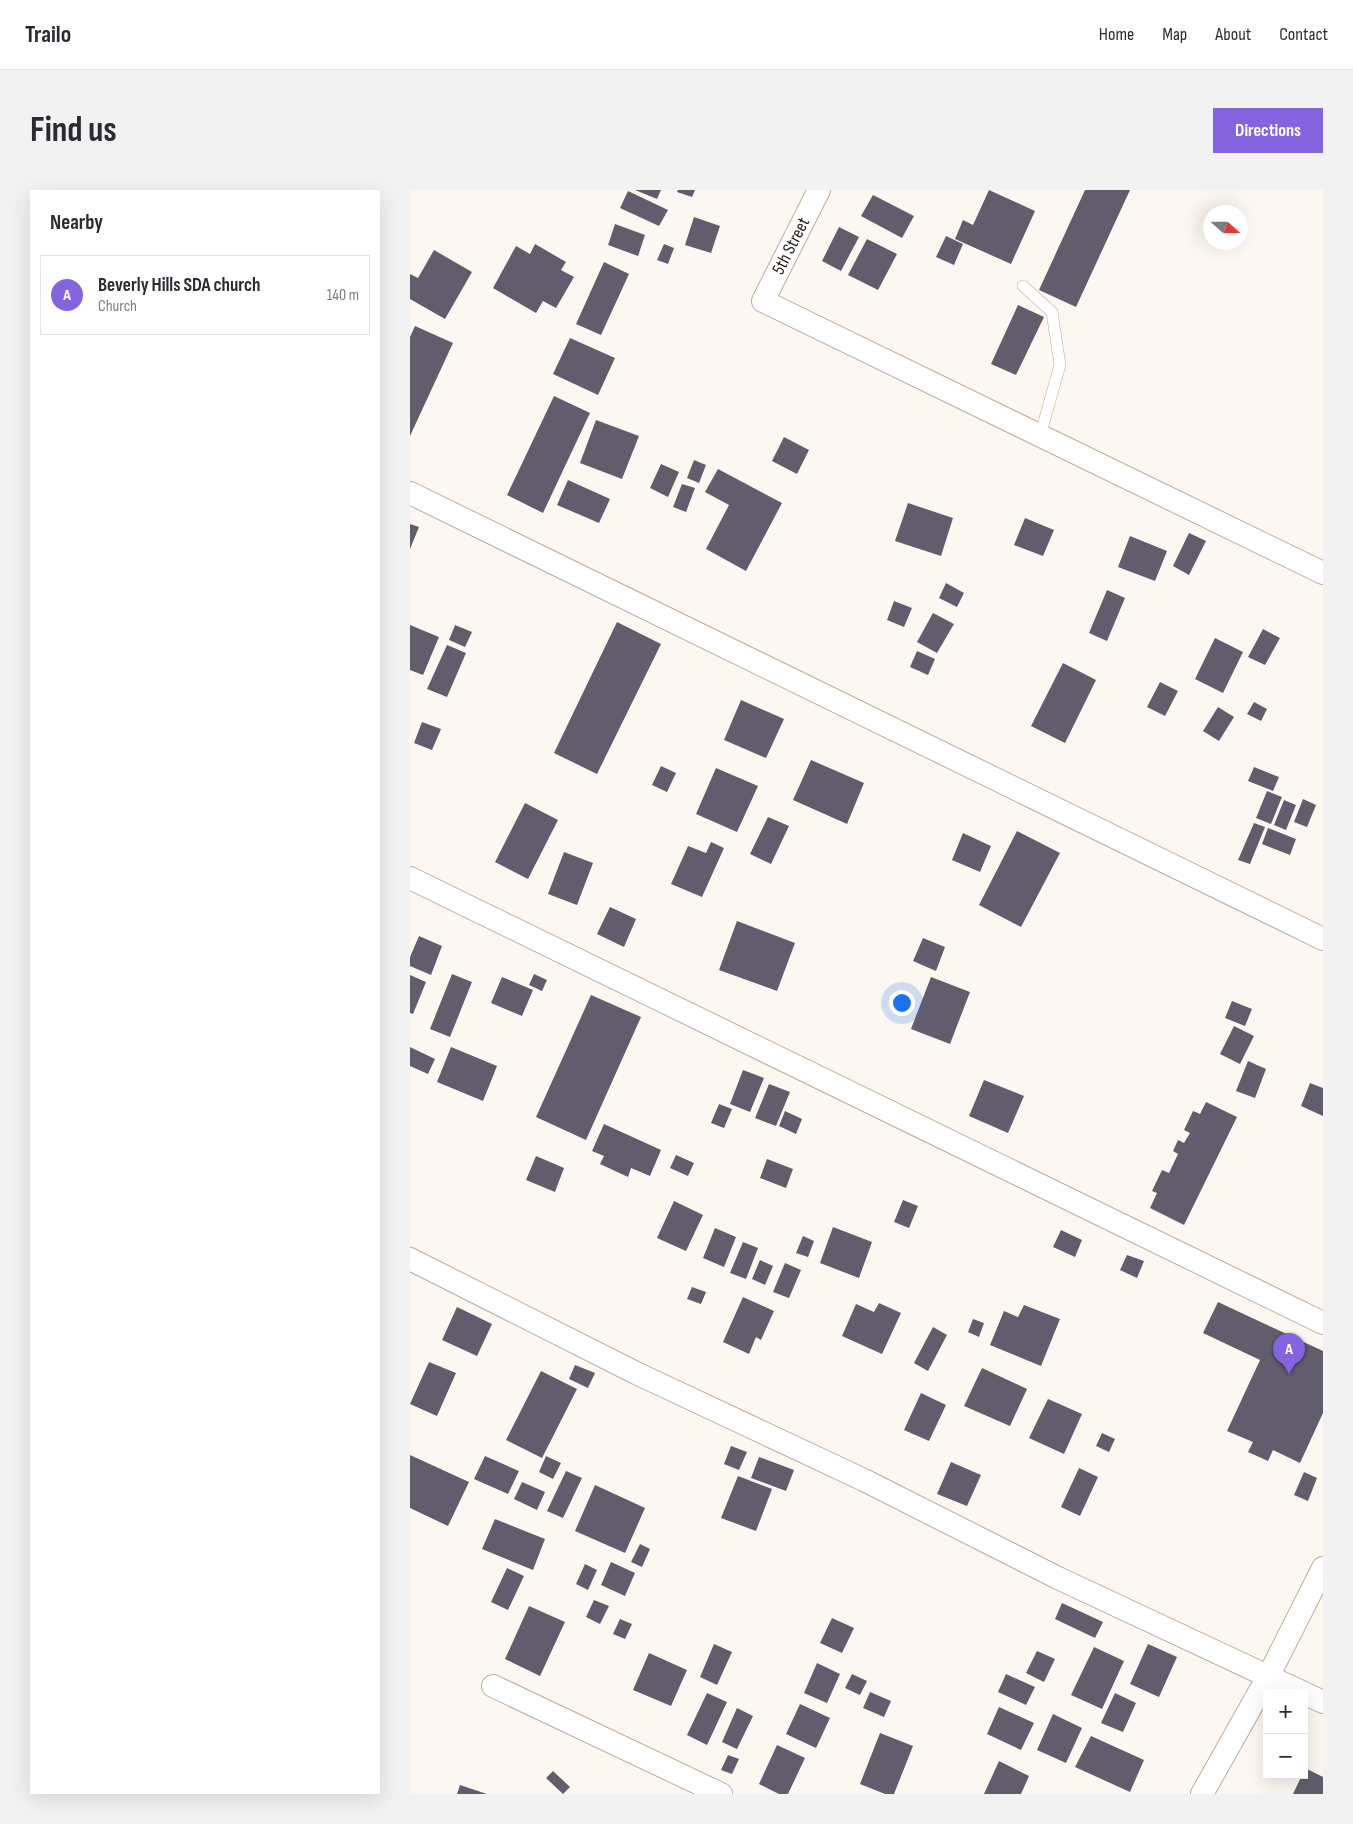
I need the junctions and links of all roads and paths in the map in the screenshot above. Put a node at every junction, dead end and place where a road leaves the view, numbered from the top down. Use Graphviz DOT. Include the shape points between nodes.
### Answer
graph roads {
  1 [pos="819,190"];
  2 [pos="1023,286"];
  3 [pos="1040,436"];
  4 [pos="410,494"];
  5 [pos="1323,573"];
  6 [pos="410,878"];
  7 [pos="1323,939"];
  8 [pos="410,1259"];
  9 [pos="1323,1323"];
  10 [pos="1323,1568"];
  11 [pos="1269,1675"];
  12 [pos="493,1686"];
  13 [pos="1323,1702"];
  14 [pos="721,1794"];
  15 [pos="1202,1794"];
  1 -- 3 [label="street, 5th Street" via="763,301"];
  2 -- 3 [label="lane" via="1052,312 1060,365"];
  3 -- 5 [label="street"];
  4 -- 7 [label="street"];
  6 -- 9 [label="street"];
  8 -- 11 [label="street" via="1058,1578"];
  10 -- 11 [label="street"];
  11 -- 13 [label="street"];
  11 -- 15 [label="street"];
  12 -- 14 [label="street"];
}
